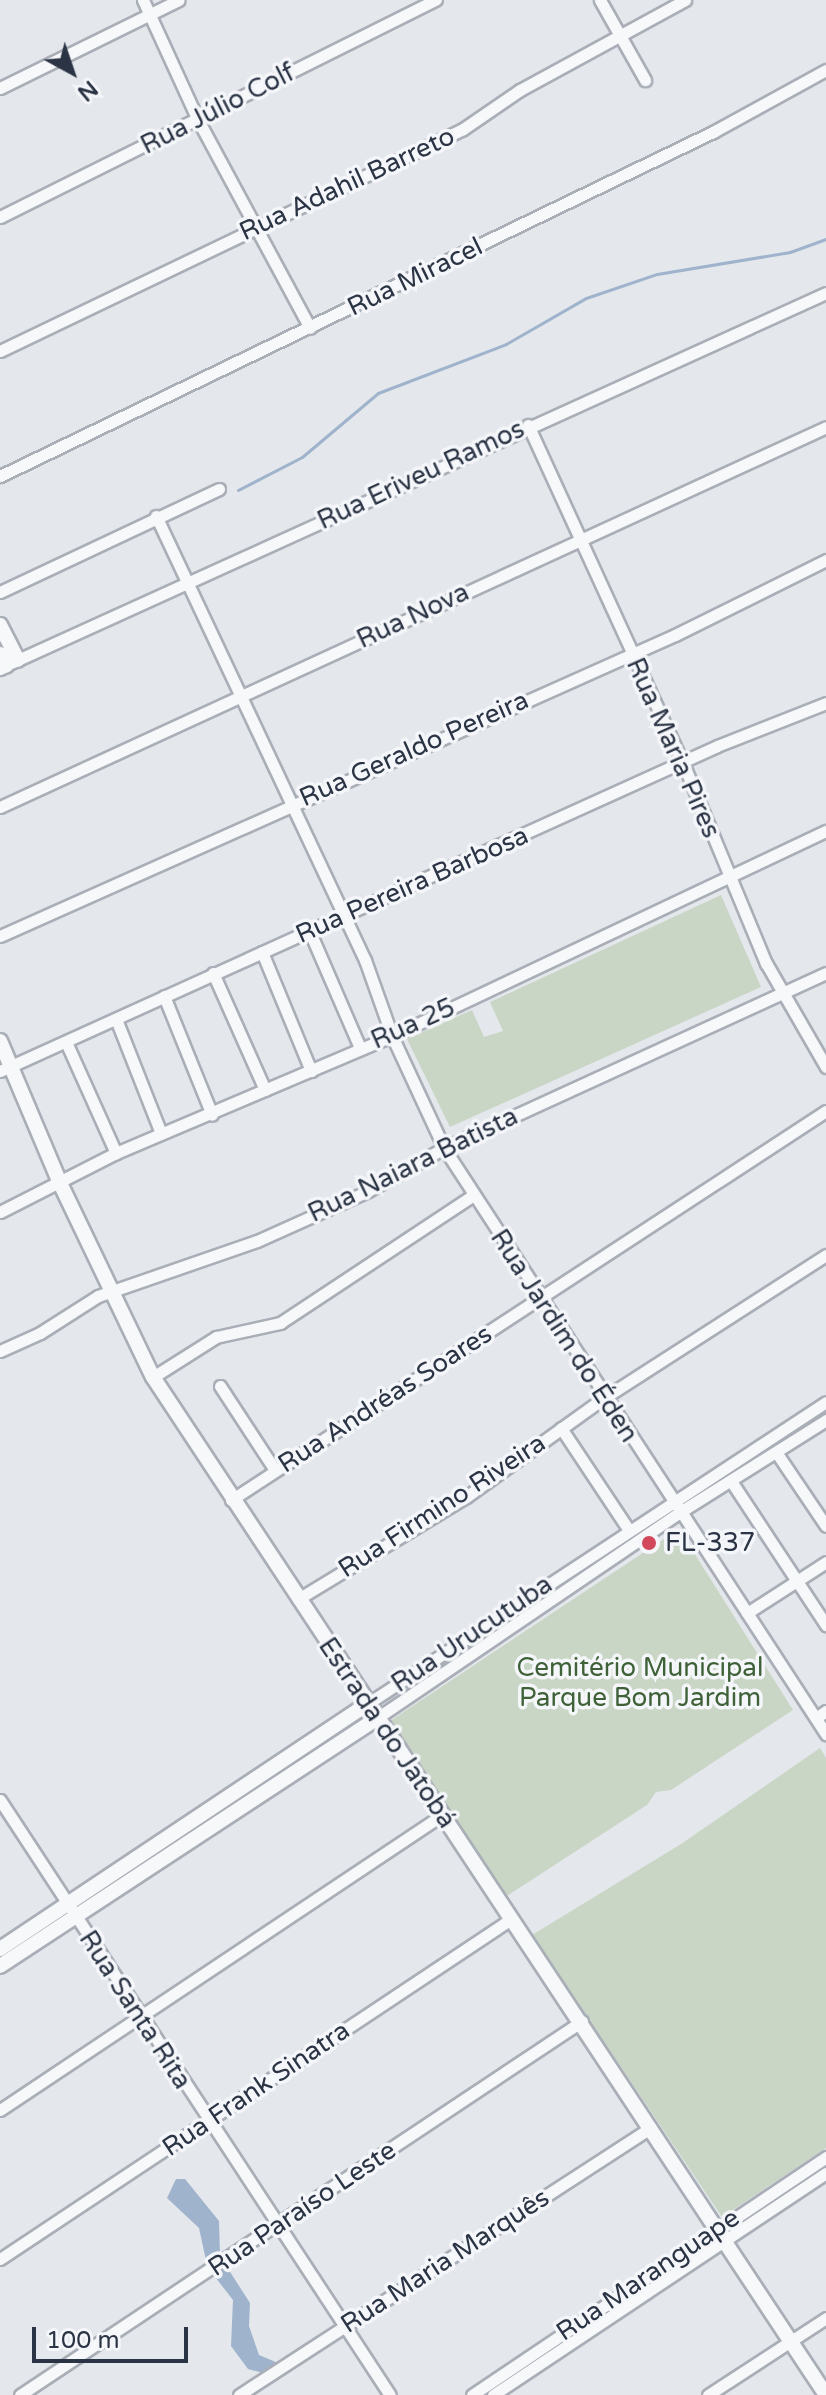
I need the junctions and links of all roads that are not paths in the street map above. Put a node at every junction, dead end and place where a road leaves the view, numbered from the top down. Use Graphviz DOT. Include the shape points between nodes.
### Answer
graph roads {
  1 [pos="143,0"];
  2 [pos="179,0"];
  3 [pos="436,0"];
  4 [pos="600,0"];
  5 [pos="685,0"];
  6 [pos="151,14"];
  7 [pos="618,36"];
  8 [pos="826,70"];
  9 [pos="645,80"];
  10 [pos="0,88"];
  11 [pos="198,120"];
  12 [pos="0,217"];
  13 [pos="257,225"];
  14 [pos="826,293"];
  15 [pos="310,328"];
  16 [pos="0,351"];
  17 [pos="528,425"];
  18 [pos="826,427"];
  19 [pos="0,476"];
  20 [pos="219,489"];
  21 [pos="156,516"];
  22 [pos="579,540"];
  23 [pos="826,560"];
  24 [pos="188,584"];
  25 [pos="0,592"];
  26 [pos="0,625"];
  27 [pos="631,653"];
  28 [pos="6,662"];
  29 [pos="239,697"];
  30 [pos="826,703"];
  31 [pos="683,763"];
  32 [pos="290,804"];
  33 [pos="0,807"];
  34 [pos="826,831"];
  35 [pos="731,878"];
  36 [pos="343,916"];
  37 [pos="309,930"];
  38 [pos="0,936"];
  39 [pos="262,952"];
  40 [pos="213,973"];
  41 [pos="826,973"];
  42 [pos="780,994"];
  43 [pos="164,996"];
  44 [pos="116,1019"];
  45 [pos="392,1036"];
  46 [pos="0,1041"];
  47 [pos="66,1042"];
  48 [pos="360,1048"];
  49 [pos="826,1067"];
  50 [pos="6,1069"];
  51 [pos="311,1071"];
  52 [pos="265,1090"];
  53 [pos="826,1111"];
  54 [pos="212,1115"];
  55 [pos="161,1133"];
  56 [pos="444,1148"];
  57 [pos="116,1153"];
  58 [pos="59,1181"];
  59 [pos="472,1196"];
  60 [pos="0,1212"];
  61 [pos="826,1255"];
  62 [pos="112,1291"];
  63 [pos="539,1299"];
  64 [pos="0,1351"];
  65 [pos="153,1377"];
  66 [pos="220,1386"];
  67 [pos="604,1398"];
  68 [pos="826,1402"];
  69 [pos="825,1422"];
  70 [pos="561,1428"];
  71 [pos="776,1452"];
  72 [pos="275,1470"];
  73 [pos="731,1481"];
  74 [pos="231,1500"];
  75 [pos="676,1508"];
  76 [pos="826,1526"];
  77 [pos="628,1529"];
  78 [pos="826,1562"];
  79 [pos="797,1581"];
  80 [pos="298,1599"];
  81 [pos="747,1613"];
  82 [pos="826,1625"];
  83 [pos="367,1704"];
  84 [pos="821,1715"];
  85 [pos="377,1718"];
  86 [pos="826,1734"];
  87 [pos="2,1806"];
  88 [pos="442,1815"];
  89 [pos="73,1910"];
  90 [pos="511,1919"];
  91 [pos="0,1949"];
  92 [pos="0,1966"];
  93 [pos="140,2016"];
  94 [pos="582,2021"];
  95 [pos="0,2110"];
  96 [pos="207,2121"];
  97 [pos="651,2127"];
  98 [pos="826,2157"];
  99 [pos="826,2173"];
  100 [pos="277,2225"];
  101 [pos="721,2232"];
  102 [pos="0,2259"];
  103 [pos="826,2318"];
  104 [pos="347,2326"];
  105 [pos="790,2341"];
  106 [pos="20,2395"];
  107 [pos="239,2395"];
  108 [pos="390,2395"];
  109 [pos="472,2395"];
  110 [pos="493,2395"];
  111 [pos="708,2395"];
  112 [pos="826,2395"];
  1 -- 6 [label="street"];
  2 -- 6 [label="street"];
  3 -- 11 [label="street, Rua Júlio Colf"];
  4 -- 7 [label="street"];
  5 -- 7 [label="street, Rua Adahil Barreto"];
  6 -- 10 [label="street"];
  6 -- 11 [label="street"];
  7 -- 9 [label="street"];
  7 -- 13 [label="street, Rua Adahil Barreto" via="520,90 463,129"];
  8 -- 15 [label="street, Rua Miracel" via="713,132"];
  11 -- 12 [label="street, Rua Júlio Colf"];
  11 -- 13 [label="street"];
  13 -- 15 [label="street"];
  13 -- 16 [label="street, Rua Adahil Barreto"];
  14 -- 17 [label="street, Rua Eriveu Ramos"];
  15 -- 19 [label="street, Rua Miracel"];
  17 -- 22 [label="street, Rua Maria Pires"];
  17 -- 24 [label="street, Rua Eriveu Ramos"];
  18 -- 22 [label="street, Rua Nova"];
  20 -- 21 [label="street"];
  21 -- 24 [label="street, Rua Jardim do Éden"];
  21 -- 25 [label="street"];
  22 -- 27 [label="street, Rua Maria Pires"];
  22 -- 29 [label="street, Rua Nova"];
  23 -- 27 [label="street, Rua Geraldo Pereira"];
  24 -- 28 [label="street, Rua Eriveu Ramos"];
  24 -- 29 [label="street, Rua Jardim do Éden"];
  26 -- 28 [label="street"];
  27 -- 31 [label="street, Rua Maria Pires"];
  27 -- 32 [label="street, Rua Geraldo Pereira"];
  29 -- 32 [label="street, Rua Jardim do Éden"];
  29 -- 33 [label="street, Rua Nova"];
  30 -- 31 [label="street, Rua Pereira Barbosa"];
  31 -- 35 [label="street, Rua Maria Pires"];
  31 -- 36 [label="street, Rua Pereira Barbosa"];
  32 -- 36 [label="street, Rua Jardim do Éden"];
  32 -- 38 [label="street, Rua Geraldo Pereira"];
  34 -- 35 [label="street, Rua 25"];
  35 -- 42 [label="street, Rua Maria Pires"];
  35 -- 45 [label="street, Rua 25"];
  36 -- 37 [label="street, Rua Pereira Barbosa"];
  36 -- 45 [label="street, Rua Jardim do Éden"];
  37 -- 39 [label="street, Rua Pereira Barbosa"];
  37 -- 48 [label="street"];
  39 -- 40 [label="street, Rua Pereira Barbosa"];
  39 -- 51 [label="street"];
  40 -- 43 [label="street, Rua Pereira Barbosa"];
  40 -- 52 [label="street"];
  41 -- 42 [label="street, Rua Naiara Batista"];
  42 -- 49 [label="street, Rua Maria Pires"];
  42 -- 56 [label="street, Rua Naiara Batista"];
  43 -- 44 [label="street, Rua Pereira Barbosa"];
  43 -- 54 [label="street"];
  44 -- 47 [label="street, Rua Pereira Barbosa"];
  44 -- 55 [label="street"];
  45 -- 48 [label="street, Rua 25"];
  45 -- 56 [label="street, Rua Jardim do Éden"];
  46 -- 50 [label="street, Estrada do Jatobá"];
  47 -- 50 [label="street, Rua Pereira Barbosa"];
  47 -- 57 [label="street"];
  48 -- 51 [label="street, Rua 25"];
  50 -- 58 [label="street, Estrada do Jatobá"];
  51 -- 52 [label="street, Rua 25"];
  52 -- 54 [label="street, Rua 25"];
  53 -- 63 [label="street, Rua Andréas Soares"];
  54 -- 55 [label="street, Rua 25"];
  55 -- 57 [label="street, Rua 25"];
  56 -- 59 [label="street, Rua Jardim do Éden"];
  56 -- 62 [label="street, Rua Naiara Batista" via="368,1191 257,1241"];
  57 -- 58 [label="street, Rua 25"];
  58 -- 60 [label="street, Rua 25"];
  58 -- 62 [label="street, Estrada do Jatobá"];
  59 -- 63 [label="street, Rua Jardim do Éden"];
  59 -- 65 [label="street" via="280,1323 216,1337"];
  61 -- 67 [label="street, Rua Firmino Riveira"];
  62 -- 64 [label="street, Rua Naiara Batista"];
  62 -- 65 [label="street, Estrada do Jatobá"];
  63 -- 67 [label="street, Rua Jardim do Éden"];
  63 -- 72 [label="street, Rua Andréas Soares"];
  65 -- 74 [label="street, Estrada do Jatobá"];
  66 -- 72 [label="street"];
  67 -- 70 [label="street, Rua Firmino Riveira"];
  67 -- 75 [label="street, Rua Jardim do Éden"];
  68 -- 75 [label="street, Rua Urucutuba"];
  69 -- 71 [label="street, Rua Urucutuba"];
  70 -- 77 [label="street"];
  70 -- 80 [label="street, Rua Firmino Riveira" via="466,1497"];
  71 -- 73 [label="street, Rua Urucutuba"];
  71 -- 76 [label="street"];
  72 -- 74 [label="street, Rua Andréas Soares"];
  73 -- 75 [label="street, Rua Urucutuba"];
  73 -- 79 [label="street"];
  74 -- 80 [label="street, Estrada do Jatobá"];
  75 -- 77 [label="street, Rua Urucutuba"];
  75 -- 81 [label="street, Rua Jardim do Éden"];
  75 -- 85 [label="street, Rua Urucutuba"];
  77 -- 83 [label="street, Rua Urucutuba"];
  78 -- 79 [label="street"];
  79 -- 81 [label="street"];
  79 -- 82 [label="street"];
  80 -- 83 [label="street, Estrada do Jatobá"];
  81 -- 84 [label="street, Rua Jardim do Éden"];
  83 -- 85 [label="street, Estrada do Jatobá"];
  83 -- 89 [label="street, Rua Urucutuba"];
  84 -- 86 [label="street, Rua Jardim do Éden"];
  85 -- 88 [label="street, Estrada do Jatobá"];
  85 -- 89 [label="street, Rua Urucutuba"];
  87 -- 89 [label="street, Rua Santa Rita"];
  88 -- 90 [label="street, Estrada do Jatobá"];
  88 -- 93 [label="street"];
  89 -- 91 [label="street, Rua Urucutuba"];
  89 -- 92 [label="street, Rua Urucutuba"];
  89 -- 93 [label="street, Rua Santa Rita"];
  90 -- 94 [label="street, Estrada do Jatobá"];
  90 -- 96 [label="street, Rua Frank Sinatra"];
  93 -- 95 [label="street"];
  93 -- 96 [label="street, Rua Santa Rita"];
  94 -- 97 [label="street, Estrada do Jatobá"];
  94 -- 100 [label="street, Rua Paraíso Leste"];
  96 -- 100 [label="street, Rua Santa Rita"];
  96 -- 102 [label="street, Rua Frank Sinatra"];
  97 -- 101 [label="street, Estrada do Jatobá"];
  97 -- 104 [label="street, Rua Maria Marquês"];
  98 -- 101 [label="street, Rua Maranguape"];
  99 -- 101 [label="street, Rua Maranguape"];
  100 -- 104 [label="street, Rua Santa Rita"];
  100 -- 106 [label="street, Rua Paraíso Leste"];
  101 -- 105 [label="street, Estrada do Jatobá"];
  101 -- 109 [label="street, Rua Maranguape"];
  101 -- 110 [label="street, Rua Maranguape"];
  103 -- 105 [label="street"];
  104 -- 107 [label="street, Rua Maria Marquês"];
  104 -- 108 [label="street, Rua Santa Rita"];
  105 -- 111 [label="street"];
  105 -- 112 [label="street, Estrada do Jatobá"];
}
